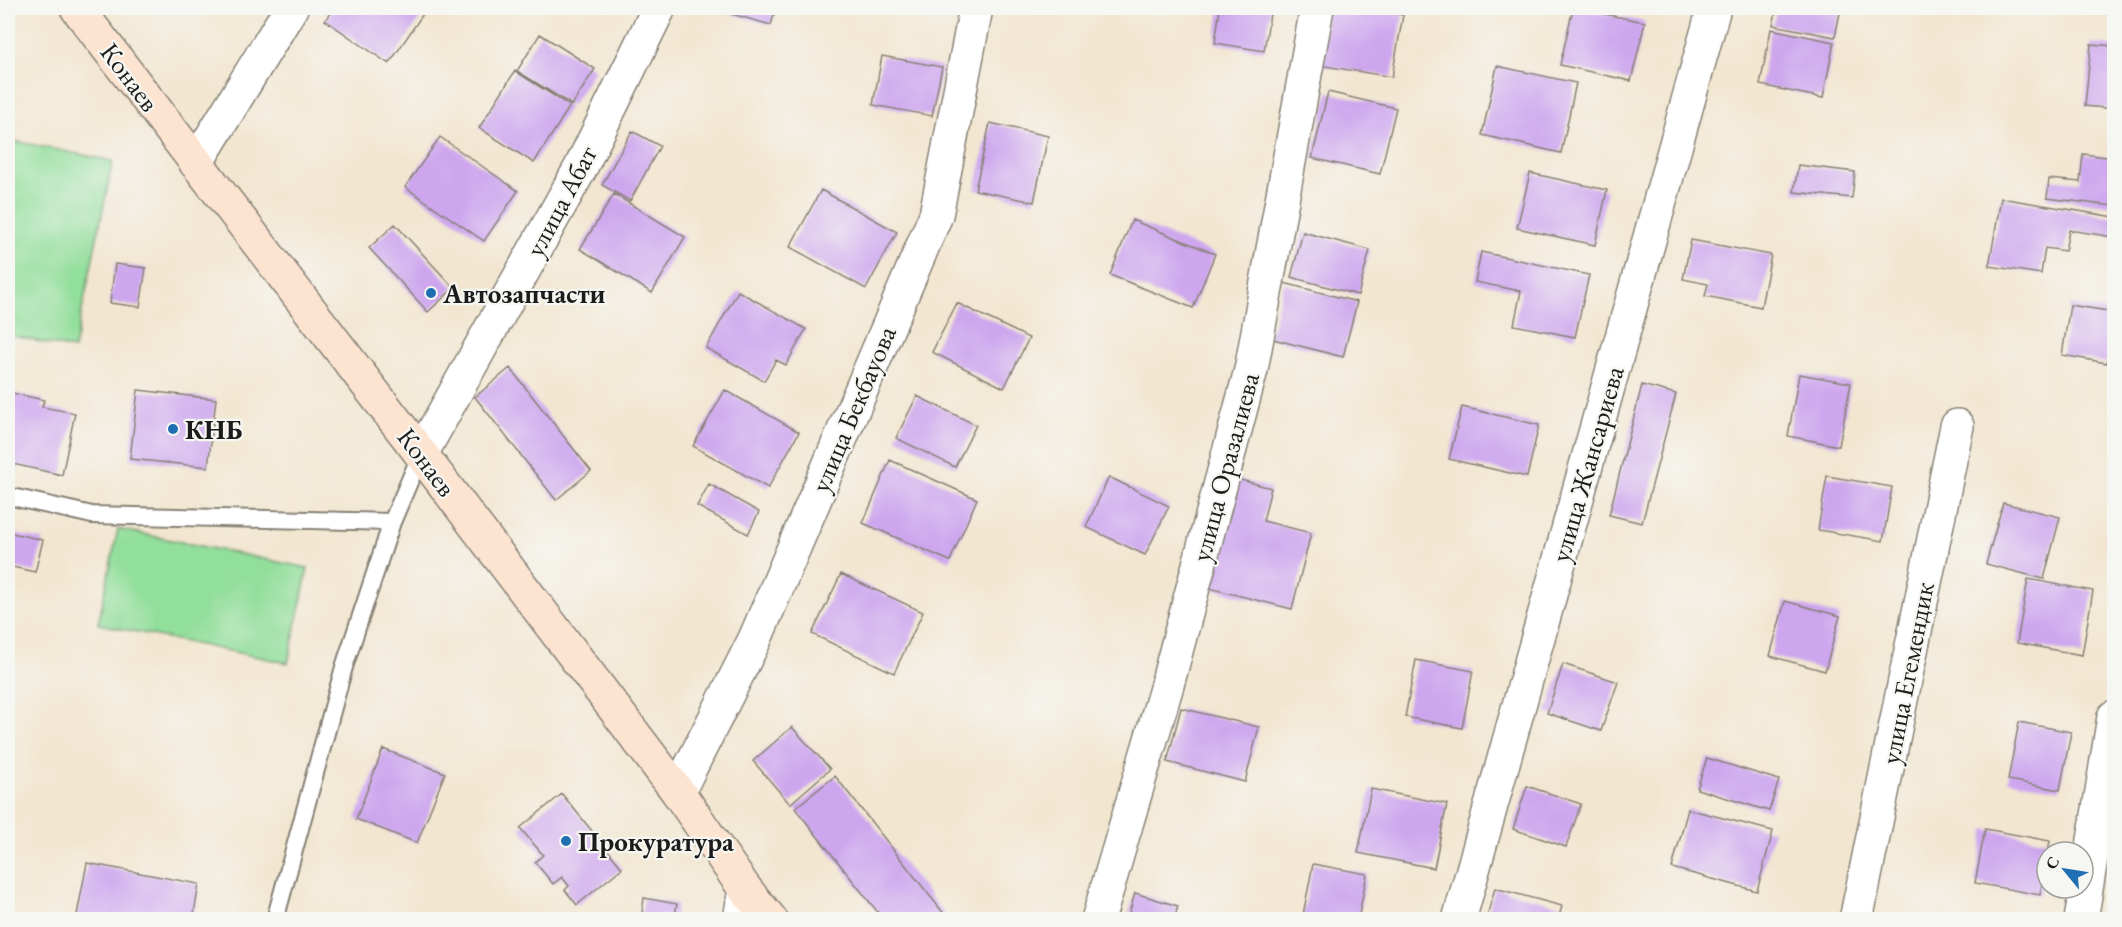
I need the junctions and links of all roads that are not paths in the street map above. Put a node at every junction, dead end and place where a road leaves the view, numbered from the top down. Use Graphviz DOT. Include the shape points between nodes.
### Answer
graph roads {
  1 [pos="77,8"];
  2 [pos="291,8"];
  3 [pos="659,8"];
  4 [pos="976,8"];
  5 [pos="1317,8"];
  6 [pos="1714,8"];
  7 [pos="196,163"];
  8 [pos="1957,426"];
  9 [pos="421,454"];
  10 [pos="8,496"];
  11 [pos="392,522"];
  12 [pos="2115,717"];
  13 [pos="678,792"];
  14 [pos="742,904"];
  15 [pos="275,920"];
  16 [pos="771,920"];
  17 [pos="1098,920"];
  18 [pos="1459,920"];
  19 [pos="1857,920"];
  20 [pos="2081,920"];
  1 -- 7 [label="main road, Конаев"];
  2 -- 7 [label="street"];
  3 -- 9 [label="street, улица Абат" via="580,170"];
  4 -- 13 [label="street, улица Бекбауова" via="936,215 755,639"];
  5 -- 17 [label="street, улица Оразалиева" via="1251,370 1167,685"];
  6 -- 18 [label="street, улица Жансариева"];
  7 -- 9 [label="main road, Конаев"];
  8 -- 19 [label="street, улица Егемендик"];
  9 -- 11 [label="lane"];
  9 -- 13 [label="main road, Конаев"];
  10 -- 11 [label="lane" via="92,515"];
  11 -- 15 [label="lane" via="344,667"];
  12 -- 20 [label="street"];
  13 -- 14 [label="main road, Конаев"];
  14 -- 16 [label="main road, Конаев"];
}
